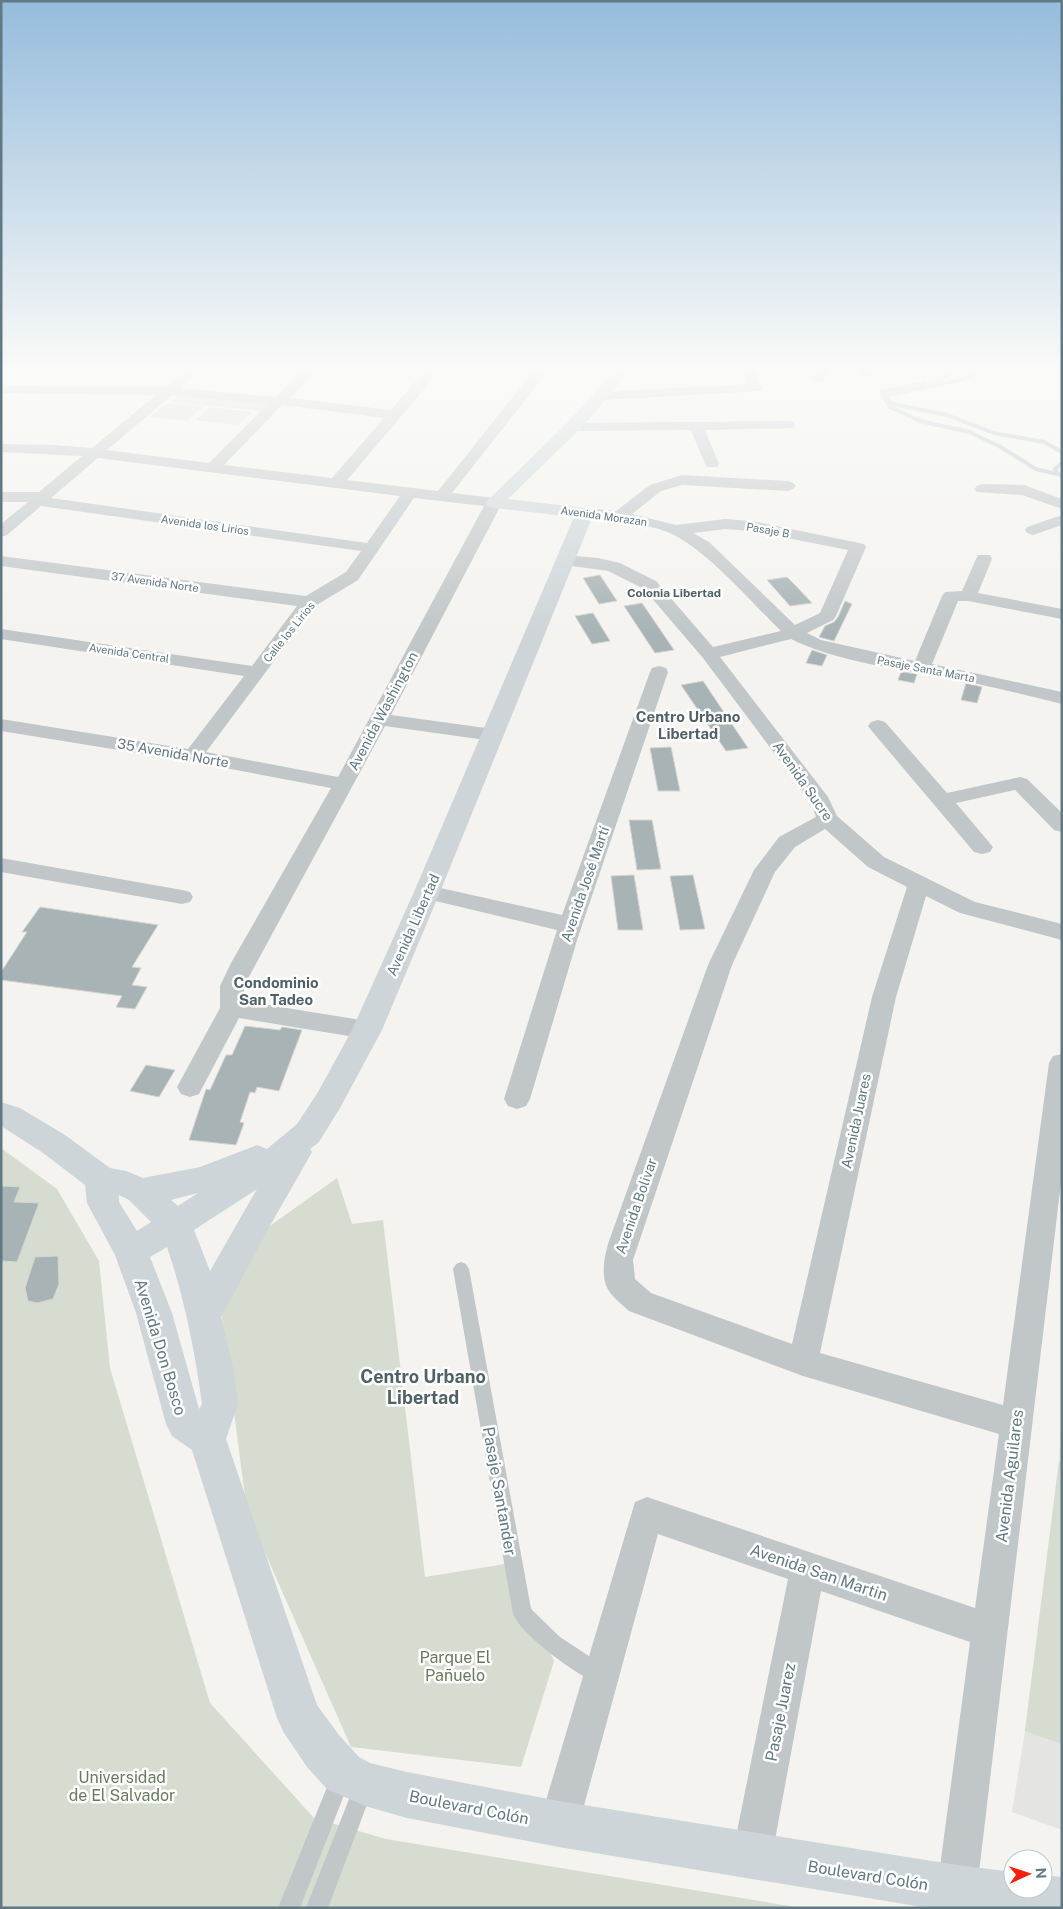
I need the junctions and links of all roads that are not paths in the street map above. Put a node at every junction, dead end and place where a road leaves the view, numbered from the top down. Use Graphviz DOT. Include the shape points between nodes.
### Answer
graph roads {
  1 [pos="92,456"];
  2 [pos="120,456"];
  3 [pos="224,456"];
  4 [pos="359,456"];
  5 [pos="474,456"];
  6 [pos="544,456"];
  7 [pos="709,456"];
  8 [pos="712,464"];
  9 [pos="212,468"];
  10 [pos="337,482"];
  11 [pos="788,486"];
  12 [pos="982,489"];
  13 [pos="410,492"];
  14 [pos="442,496"];
  15 [pos="1,498"];
  16 [pos="41,499"];
  17 [pos="494,503"];
  18 [pos="1062,504"];
  19 [pos="585,513"];
  20 [pos="620,516"];
  21 [pos="1062,520"];
  22 [pos="676,530"];
  23 [pos="1033,530"];
  24 [pos="1,532"];
  25 [pos="371,548"];
  26 [pos="984,559"];
  27 [pos="565,560"];
  28 [pos="1,561"];
  29 [pos="968,596"];
  30 [pos="310,602"];
  31 [pos="1062,614"];
  32 [pos="792,633"];
  33 [pos="1,634"];
  34 [pos="709,654"];
  35 [pos="921,668"];
  36 [pos="257,672"];
  37 [pos="659,672"];
  38 [pos="1062,698"];
  39 [pos="378,719"];
  40 [pos="1,725"];
  41 [pos="878,726"];
  42 [pos="493,735"];
  43 [pos="193,756"];
  44 [pos="344,784"];
  45 [pos="943,800"];
  46 [pos="827,819"];
  47 [pos="1062,825"];
  48 [pos="982,847"];
  49 [pos="1,865"];
  50 [pos="919,884"];
  51 [pos="427,892"];
  52 [pos="182,897"];
  53 [pos="570,925"];
  54 [pos="1062,932"];
  55 [pos="232,1008"];
  56 [pos="367,1030"];
  57 [pos="1062,1063"];
  58 [pos="190,1087"];
  59 [pos="517,1099"];
  60 [pos="1,1114"];
  61 [pos="308,1133"];
  62 [pos="101,1179"];
  63 [pos="140,1191"];
  64 [pos="174,1224"];
  65 [pos="131,1252"];
  66 [pos="460,1269"];
  67 [pos="204,1314"];
  68 [pos="803,1362"];
  69 [pos="1016,1424"];
  70 [pos="207,1439"];
  71 [pos="808,1569"];
  72 [pos="990,1631"];
  73 [pos="600,1675"];
  74 [pos="354,1778"];
  75 [pos="559,1824"];
  76 [pos="752,1856"];
  77 [pos="957,1889"];
  78 [pos="1062,1901"];
  79 [pos="288,1908"];
  80 [pos="317,1908"];
  81 [pos="1007,1908"];
  1 -- 16 [label="street"];
  2 -- 9 [label="street"];
  3 -- 9 [label="street"];
  4 -- 10 [label="street"];
  5 -- 14 [label="street"];
  6 -- 17 [label="main road, Avenida Washington"];
  7 -- 8 [label="street"];
  9 -- 10 [label="street"];
  10 -- 13 [label="street"];
  11 -- 20 [label="street" via="682,480 651,489"];
  12 -- 18 [label="street" via="1015,488"];
  13 -- 14 [label="street"];
  13 -- 25 [label="street, Calle los Lirios"];
  14 -- 17 [label="street"];
  15 -- 16 [label="street, Avenida los Lirios"];
  16 -- 24 [label="street"];
  16 -- 25 [label="street, Avenida los Lirios"];
  17 -- 19 [label="main road, Avenida Morazan"];
  17 -- 39 [label="street, Avenida Washington"];
  19 -- 20 [label="street, Avenida Morazan"];
  19 -- 27 [label="main road, Avenida Libertad"];
  20 -- 22 [label="street, Avenida Morazan"];
  21 -- 23 [label="street"];
  22 -- 32 [label="street, Avenida Morazan" via="703,545"];
  22 -- 32 [label="street, Pasaje B" via="716,524 743,525 858,547 827,616"];
  25 -- 30 [label="street, Calle los Lirios" via="352,576"];
  26 -- 29 [label="street"];
  27 -- 34 [label="street, Avenida Sucre" via="598,563 650,585"];
  27 -- 42 [label="main road, Avenida Libertad"];
  28 -- 30 [label="street, 37 Avenida Norte"];
  29 -- 31 [label="street"];
  29 -- 35 [label="street" via="951,596"];
  30 -- 36 [label="street, Calle los Lirios"];
  32 -- 34 [label="street"];
  32 -- 35 [label="street, Pasaje Santa Marta" via="815,644"];
  33 -- 36 [label="street, Avenida Central"];
  34 -- 46 [label="street, Avenida Sucre" via="821,801"];
  35 -- 38 [label="street, Pasaje Santa Marta"];
  36 -- 43 [label="street, Calle los Lirios"];
  37 -- 53 [label="street, Avenida José Martí"];
  39 -- 42 [label="street"];
  39 -- 44 [label="street, Avenida Washington"];
  40 -- 43 [label="street, 35 Avenida Norte"];
  41 -- 45 [label="street"];
  42 -- 51 [label="main road, Avenida Libertad"];
  43 -- 44 [label="street, 35 Avenida Norte"];
  44 -- 55 [label="street, Avenida Washington" via="232,986"];
  45 -- 47 [label="street" via="1020,783"];
  45 -- 48 [label="street"];
  46 -- 50 [label="street, Avenida Sucre" via="876,862"];
  46 -- 68 [label="street, Avenida Bolivar" via="787,842 765,870 720,965 618,1260 621,1284 640,1302"];
  49 -- 52 [label="street"];
  50 -- 54 [label="street, Avenida Sucre" via="968,908"];
  50 -- 68 [label="street, Avenida Juares" via="884,997"];
  51 -- 53 [label="street"];
  51 -- 56 [label="main road, Avenida Libertad"];
  53 -- 59 [label="street, Avenida José Martí"];
  55 -- 56 [label="street"];
  55 -- 58 [label="street, Avenida Washington"];
  56 -- 61 [label="main road, Avenida Libertad"];
  57 -- 69 [label="street, Avenida Aguilares"];
  60 -- 62 [label="main road" via="54,1144"];
  61 -- 63 [label="main road" via="234,1169 199,1181"];
  61 -- 64 [label="main road, Avenida Libertad" via="271,1164"];
  61 -- 67 [label="main road"];
  62 -- 63 [label="main road" via="126,1184"];
  62 -- 65 [label="main road, Avenida Don Bosco" via="103,1203"];
  63 -- 64 [label="main road"];
  64 -- 65 [label="main road, Avenida Libertad"];
  64 -- 67 [label="main road" via="193,1273"];
  65 -- 70 [label="main road, Avenida Don Bosco" via="154,1313 185,1424"];
  66 -- 73 [label="lane, Pasaje Santander" via="522,1614 553,1644"];
  67 -- 70 [label="main road" via="220,1404"];
  68 -- 69 [label="street, Avenida Bolivar"];
  69 -- 72 [label="street, Avenida Aguilares"];
  70 -- 74 [label="main road" via="299,1718 323,1751"];
  71 -- 72 [label="street, Avenida San Martin"];
  71 -- 73 [label="street, Avenida San Martin" via="648,1514"];
  71 -- 76 [label="street, Pasaje Juarez"];
  72 -- 77 [label="street, Avenida Aguilares"];
  73 -- 75 [label="street"];
  74 -- 75 [label="main road, Boulevard Colón" via="408,1795"];
  74 -- 79 [label="lane"];
  74 -- 80 [label="lane"];
  75 -- 76 [label="main road, Boulevard Colón"];
  76 -- 77 [label="main road, Boulevard Colón"];
  77 -- 78 [label="main road, Boulevard Colón"];
  77 -- 81 [label="main road, Boulevard Colón"];
}
